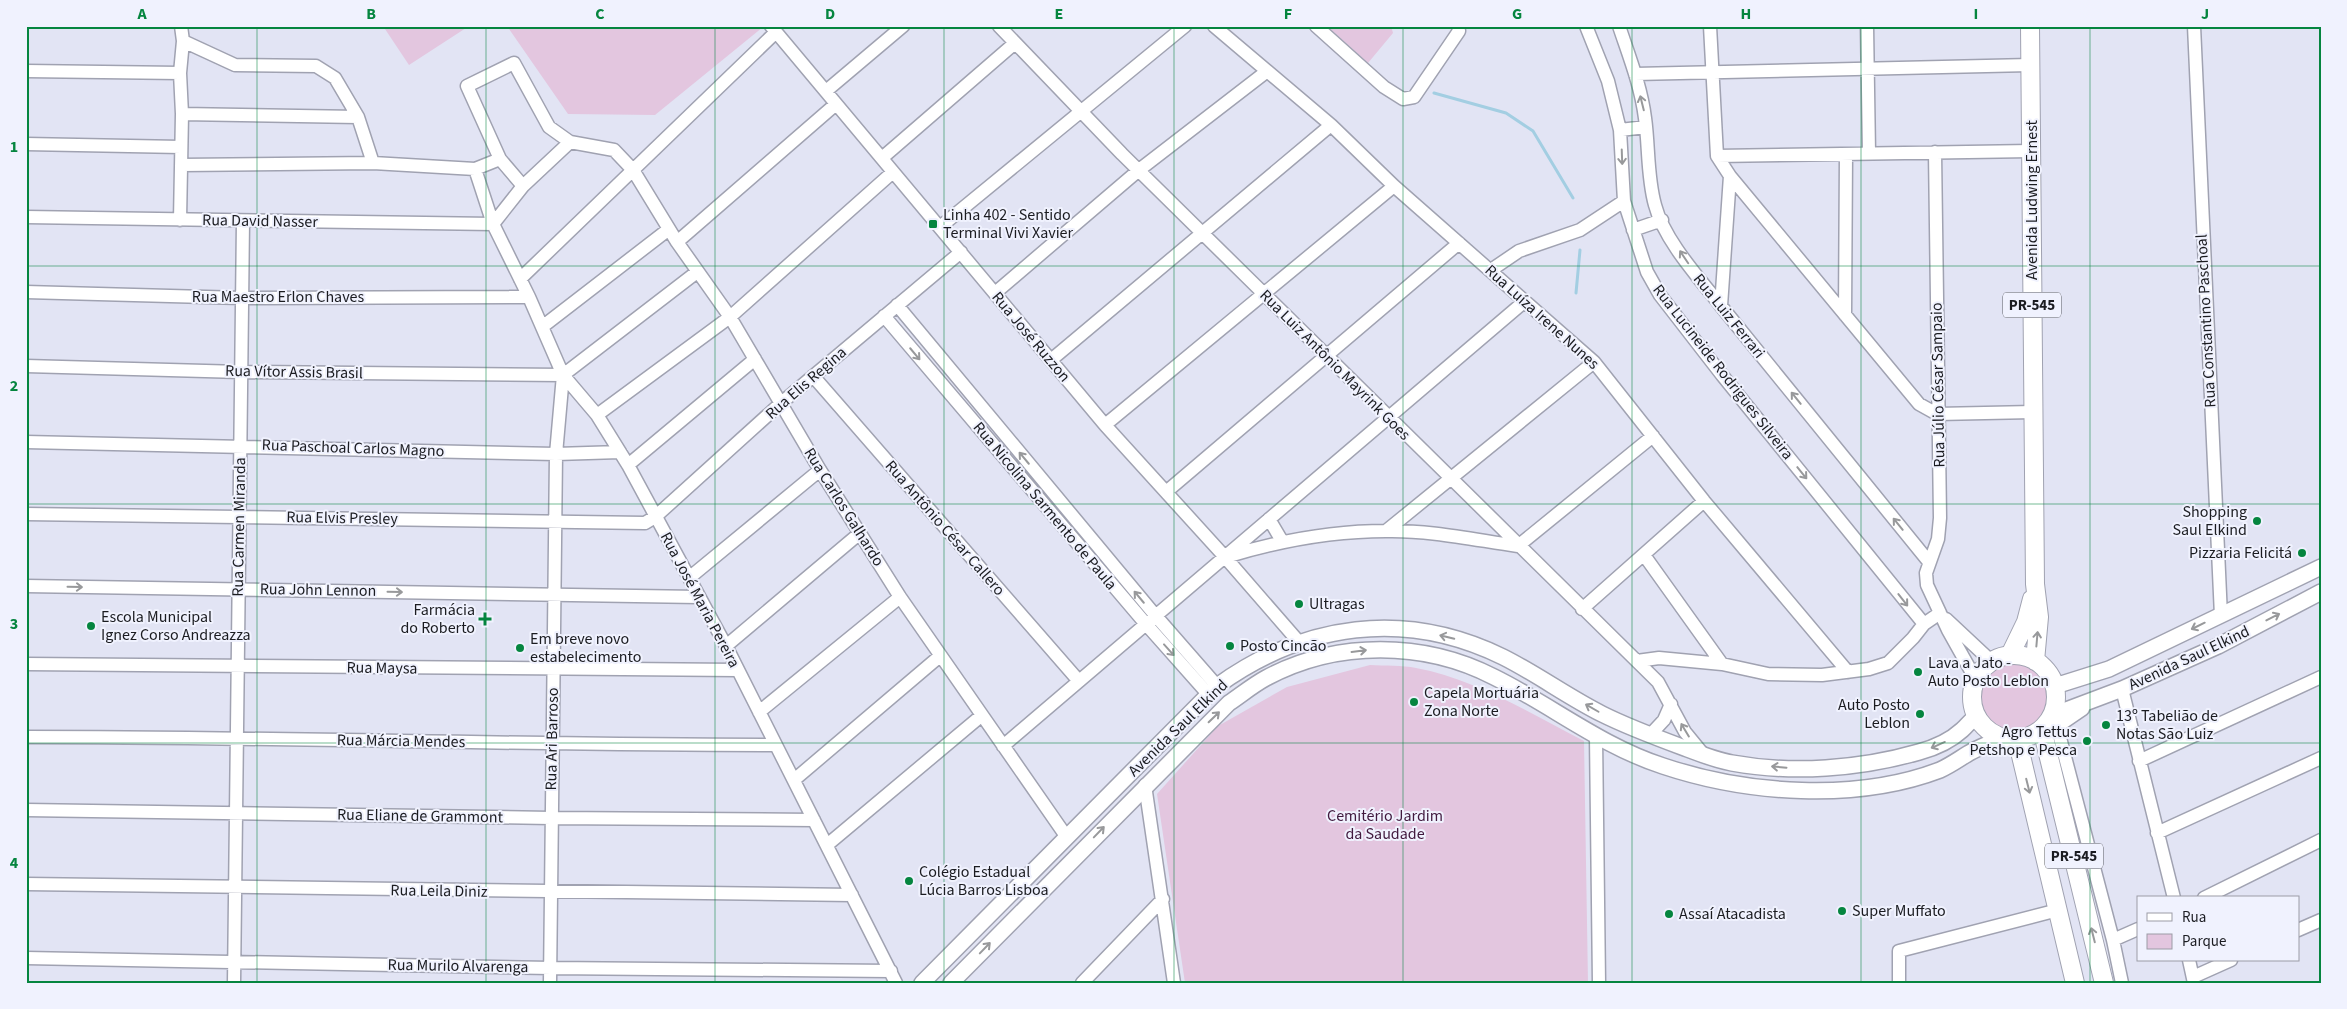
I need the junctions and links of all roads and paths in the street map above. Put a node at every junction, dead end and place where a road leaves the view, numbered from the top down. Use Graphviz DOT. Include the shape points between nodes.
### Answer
graph roads {
  1 [pos="180,26"];
  2 [pos="903,26"];
  3 [pos="999,26"];
  4 [pos="1185,26"];
  5 [pos="1214,26"];
  6 [pos="1316,26"];
  7 [pos="1586,26"];
  8 [pos="1619,26"];
  9 [pos="1710,26"];
  10 [pos="1867,26"];
  11 [pos="2030,26"];
  12 [pos="2194,26"];
  13 [pos="1461,28"];
  14 [pos="774,29"];
  15 [pos="183,41"];
  16 [pos="1015,43"];
  17 [pos="2030,66"];
  18 [pos="1868,68"];
  19 [pos="26,71"];
  20 [pos="1266,72"];
  21 [pos="1712,72"];
  22 [pos="180,73"];
  23 [pos="1635,74"];
  24 [pos="826,91"];
  25 [pos="836,104"];
  26 [pos="1080,110"];
  27 [pos="182,114"];
  28 [pos="358,117"];
  29 [pos="1331,125"];
  30 [pos="1646,128"];
  31 [pos="1620,130"];
  32 [pos="570,142"];
  33 [pos="26,144"];
  34 [pos="180,147"];
  35 [pos="1935,152"];
  36 [pos="2031,152"];
  37 [pos="1869,153"];
  38 [pos="1846,154"];
  39 [pos="1717,156"];
  40 [pos="882,158"];
  41 [pos="500,160"];
  42 [pos="373,163"];
  43 [pos="181,166"];
  44 [pos="475,169"];
  45 [pos="633,170"];
  46 [pos="1139,170"];
  47 [pos="893,172"];
  48 [pos="1730,176"];
  49 [pos="523,186"];
  50 [pos="1394,186"];
  51 [pos="1624,202"];
  52 [pos="26,217"];
  53 [pos="180,220"];
  54 [pos="1662,220"];
  55 [pos="243,221"];
  56 [pos="493,224"];
  57 [pos="940,227"];
  58 [pos="669,229"];
  59 [pos="1633,230"];
  60 [pos="1202,233"];
  61 [pos="677,242"];
  62 [pos="1458,243"];
  63 [pos="961,252"];
  64 [pos="1491,270"];
  65 [pos="697,272"];
  66 [pos="520,279"];
  67 [pos="26,292"];
  68 [pos="995,293"];
  69 [pos="1264,295"];
  70 [pos="529,297"];
  71 [pos="242,298"];
  72 [pos="1525,301"];
  73 [pos="897,305"];
  74 [pos="1721,306"];
  75 [pos="1846,315"];
  76 [pos="884,316"];
  77 [pos="730,317"];
  78 [pos="542,327"];
  79 [pos="1327,357"];
  80 [pos="755,359"];
  81 [pos="1051,360"];
  82 [pos="1594,362"];
  83 [pos="26,366"];
  84 [pos="241,372"];
  85 [pos="563,375"];
  86 [pos="813,376"];
  87 [pos="780,404"];
  88 [pos="2033,412"];
  89 [pos="1937,414"];
  90 [pos="597,415"];
  91 [pos="1388,418"];
  92 [pos="1105,425"];
  93 [pos="1653,436"];
  94 [pos="26,442"];
  95 [pos="240,445"];
  96 [pos="620,452"];
  97 [pos="556,454"];
  98 [pos="628,466"];
  99 [pos="820,470"];
  100 [pos="1450,480"];
  101 [pos="1166,492"];
  102 [pos="1704,502"];
  103 [pos="26,514"];
  104 [pos="239,517"];
  105 [pos="655,518"];
  106 [pos="1269,519"];
  107 [pos="554,521"];
  108 [pos="1386,531"];
  109 [pos="860,533"];
  110 [pos="1282,541"];
  111 [pos="1518,546"];
  112 [pos="1644,555"];
  113 [pos="1225,556"];
  114 [pos="1929,562"];
  115 [pos="2320,569"];
  116 [pos="689,578"];
  117 [pos="2035,584"];
  118 [pos="26,586"];
  119 [pos="238,589"];
  120 [pos="2321,592"];
  121 [pos="554,594"];
  122 [pos="699,597"];
  123 [pos="900,597"];
  124 [pos="1582,609"];
  125 [pos="1940,613"];
  126 [pos="2221,616"];
  127 [pos="1150,619"];
  128 [pos="1924,624"];
  129 [pos="1298,641"];
  130 [pos="726,646"];
  131 [pos="2010,655"];
  132 [pos="940,656"];
  133 [pos="2035,660"];
  134 [pos="1637,661"];
  135 [pos="1992,662"];
  136 [pos="26,664"];
  137 [pos="1722,664"];
  138 [pos="237,666"];
  139 [pos="554,670"];
  140 [pos="738,670"];
  141 [pos="1848,672"];
  142 [pos="2321,677"];
  143 [pos="1266,678"];
  144 [pos="1078,680"];
  145 [pos="1976,680"];
  146 [pos="2055,686"];
  147 [pos="1213,690"];
  148 [pos="2118,690"];
  149 [pos="1671,704"];
  150 [pos="759,712"];
  151 [pos="981,716"];
  152 [pos="1977,716"];
  153 [pos="2047,722"];
  154 [pos="1650,735"];
  155 [pos="26,737"];
  156 [pos="237,737"];
  157 [pos="1596,737"];
  158 [pos="2010,738"];
  159 [pos="1164,743"];
  160 [pos="552,745"];
  161 [pos="776,745"];
  162 [pos="1003,746"];
  163 [pos="1703,754"];
  164 [pos="2321,758"];
  165 [pos="2139,761"];
  166 [pos="794,780"];
  167 [pos="2073,782"];
  168 [pos="1145,785"];
  169 [pos="2058,794"];
  170 [pos="26,810"];
  171 [pos="236,813"];
  172 [pos="551,818"];
  173 [pos="814,820"];
  174 [pos="2157,833"];
  175 [pos="1066,836"];
  176 [pos="2321,840"];
  177 [pos="827,845"];
  178 [pos="26,884"];
  179 [pos="235,888"];
  180 [pos="551,893"];
  181 [pos="852,895"];
  182 [pos="2173,896"];
  183 [pos="2208,896"];
  184 [pos="1163,899"];
  185 [pos="2058,910"];
  186 [pos="2321,920"];
  187 [pos="2137,929"];
  188 [pos="2300,929"];
  189 [pos="2113,940"];
  190 [pos="26,958"];
  191 [pos="234,960"];
  192 [pos="2190,962"];
  193 [pos="2227,962"];
  194 [pos="551,968"];
  195 [pos="893,977"];
  196 [pos="2194,980"];
  197 [pos="928,981"];
  198 [pos="234,983"];
  199 [pos="550,983"];
  200 [pos="951,983"];
  201 [pos="1082,983"];
  202 [pos="1174,983"];
  203 [pos="1600,983"];
  204 [pos="1899,983"];
  205 [pos="2075,983"];
  206 [pos="2104,983"];
  207 [pos="2122,983"];
  1 -- 15 [label="street"];
  2 -- 24 [label="street"];
  3 -- 16 [label="street, Rua Luiz Antônio Mayrink Goes"];
  4 -- 26 [label="street"];
  5 -- 20 [label="street, Rua Luíza Irene Nunes"];
  6 -- 13 [label="street" via="1384,88 1404,99 1414,97"];
  7 -- 31 [label="street, Rua Lucineide Rodrigues Silveira" via="1608,81"];
  8 -- 23 [label="street, Rua Luiz Ferrari"];
  9 -- 21 [label="street"];
  10 -- 18 [label="street"];
  11 -- 17 [label="highway, Avenida Ludwing Ernest / PR-545"];
  12 -- 126 [label="street, Rua Constantino Paschoal"];
  14 -- 24 [label="street, Rua José Ruzzon"];
  14 -- 45 [label="street"];
  15 -- 22 [label="street"];
  15 -- 28 [label="street" via="235,65 316,66 335,78"];
  16 -- 26 [label="street, Rua Luiz Antônio Mayrink Goes"];
  16 -- 40 [label="street"];
  17 -- 18 [label="street"];
  17 -- 36 [label="highway, Avenida Ludwing Ernest / PR-545"];
  18 -- 21 [label="street"];
  18 -- 37 [label="street"];
  19 -- 22 [label="street"];
  20 -- 29 [label="street, Rua Luíza Irene Nunes"];
  20 -- 46 [label="street"];
  21 -- 23 [label="street"];
  21 -- 39 [label="street"];
  22 -- 27 [label="street"];
  30 -- 23 [label="street, Rua Luiz Ferrari, one-way"];
  24 -- 25 [label="street, Rua José Ruzzon"];
  25 -- 40 [label="street, Rua José Ruzzon"];
  25 -- 61 [label="street"];
  26 -- 46 [label="street, Rua Luiz Antônio Mayrink Goes"];
  26 -- 57 [label="street"];
  27 -- 28 [label="street"];
  27 -- 34 [label="street"];
  28 -- 42 [label="street"];
  29 -- 50 [label="street, Rua Luíza Irene Nunes"];
  29 -- 60 [label="street"];
  30 -- 31 [label="street"];
  30 -- 54 [label="street, Rua Luiz Ferrari" via="1655,206"];
  31 -- 51 [label="street, Rua Lucineide Rodrigues Silveira, one-way"];
  32 -- 41 [label="street" via="549,127 514,63 467,86"];
  32 -- 45 [label="street, Rua Carlos Galhardo" via="614,150"];
  32 -- 49 [label="street"];
  33 -- 34 [label="street"];
  34 -- 43 [label="street"];
  35 -- 36 [label="street"];
  35 -- 37 [label="street"];
  35 -- 89 [label="street, Rua Júlio César Sampaio"];
  36 -- 88 [label="highway, Avenida Ludwing Ernest / PR-545"];
  37 -- 38 [label="street"];
  38 -- 39 [label="street"];
  38 -- 75 [label="street"];
  39 -- 48 [label="street"];
  40 -- 47 [label="street, Rua José Ruzzon"];
  41 -- 44 [label="street"];
  41 -- 49 [label="street"];
  42 -- 43 [label="street"];
  42 -- 44 [label="street"];
  43 -- 53 [label="street"];
  44 -- 56 [label="street, Rua José Maria Pereira"];
  45 -- 58 [label="street, Rua Carlos Galhardo"];
  45 -- 66 [label="street"];
  46 -- 60 [label="street, Rua Luiz Antônio Mayrink Goes"];
  46 -- 68 [label="street"];
  47 -- 57 [label="street, Rua José Ruzzon"];
  47 -- 77 [label="street"];
  48 -- 74 [label="street"];
  48 -- 75 [label="street"];
  49 -- 56 [label="street"];
  50 -- 62 [label="street, Rua Luíza Irene Nunes"];
  50 -- 69 [label="street"];
  51 -- 59 [label="street, Rua Lucineide Rodrigues Silveira"];
  51 -- 64 [label="street" via="1580,230 1519,251"];
  52 -- 53 [label="street, Rua David Nasser"];
  53 -- 55 [label="street, Rua David Nasser"];
  54 -- 59 [label="street"];
  74 -- 54 [label="street, Rua Luiz Ferrari, one-way"];
  55 -- 56 [label="street, Rua David Nasser"];
  55 -- 71 [label="street, Rua Carmen Miranda"];
  56 -- 66 [label="street, Rua José Maria Pereira"];
  57 -- 63 [label="street, Rua José Ruzzon"];
  58 -- 61 [label="street, Rua Carlos Galhardo"];
  58 -- 78 [label="street"];
  59 -- 128 [label="street, Rua Lucineide Rodrigues Silveira, one-way" via="1647,272 1660,295"];
  60 -- 69 [label="street, Rua Luiz Antônio Mayrink Goes"];
  60 -- 81 [label="street"];
  61 -- 65 [label="street, Rua Carlos Galhardo"];
  62 -- 64 [label="street, Rua Luíza Irene Nunes"];
  62 -- 79 [label="street"];
  63 -- 68 [label="street, Rua José Ruzzon"];
  63 -- 73 [label="street, Rua Elis Regina"];
  64 -- 72 [label="street, Rua Luíza Irene Nunes"];
  65 -- 77 [label="street, Rua Carlos Galhardo"];
  65 -- 85 [label="street"];
  66 -- 70 [label="street, Rua José Maria Pereira"];
  67 -- 71 [label="street, Rua Maestro Erlon Chaves"];
  68 -- 81 [label="street, Rua José Ruzzon"];
  69 -- 79 [label="street, Rua Luiz Antônio Mayrink Goes"];
  69 -- 92 [label="street"];
  70 -- 71 [label="street, Rua Maestro Erlon Chaves"];
  70 -- 78 [label="street, Rua José Maria Pereira"];
  71 -- 84 [label="street, Rua Carmen Miranda"];
  72 -- 82 [label="street, Rua Luíza Irene Nunes"];
  72 -- 91 [label="street"];
  73 -- 76 [label="street, Rua Elis Regina"];
  127 -- 73 [label="street, Rua Nicolina Sarmento de Paula, one-way"];
  114 -- 74 [label="street, Rua Luiz Ferrari, one-way"];
  75 -- 89 [label="street" via="1919,404"];
  76 -- 86 [label="street, Rua Elis Regina"];
  76 -- 127 [label="street, Rua Nicolina Sarmento de Paula, one-way"];
  77 -- 80 [label="street, Rua Carlos Galhardo"];
  77 -- 90 [label="street"];
  78 -- 85 [label="street, Rua José Maria Pereira"];
  79 -- 91 [label="street, Rua Luiz Antônio Mayrink Goes"];
  79 -- 101 [label="street"];
  80 -- 87 [label="street, Rua Carlos Galhardo"];
  80 -- 98 [label="street"];
  81 -- 92 [label="street, Rua José Ruzzon"];
  82 -- 93 [label="street, Rua Luíza Irene Nunes"];
  82 -- 100 [label="street"];
  83 -- 84 [label="street, Rua Vítor Assis Brasil"];
  84 -- 85 [label="street, Rua Vítor Assis Brasil"];
  84 -- 95 [label="street, Rua Carmen Miranda"];
  85 -- 90 [label="street, Rua José Maria Pereira"];
  85 -- 97 [label="street, Rua Ari Barroso"];
  86 -- 87 [label="street, Rua Elis Regina"];
  86 -- 144 [label="street, Rua Antônio César Callero"];
  87 -- 99 [label="street, Rua Carlos Galhardo"];
  87 -- 105 [label="street, Rua Elis Regina"];
  88 -- 89 [label="street"];
  88 -- 117 [label="highway, Avenida Ludwing Ernest / PR-545"];
  89 -- 114 [label="street, Rua Júlio César Sampaio" via="1940,518 1938,539"];
  90 -- 96 [label="street, Rua José Maria Pereira"];
  91 -- 100 [label="street, Rua Luiz Antônio Mayrink Goes"];
  91 -- 106 [label="street"];
  92 -- 101 [label="street, Rua José Ruzzon"];
  93 -- 102 [label="street, Rua Luíza Irene Nunes"];
  93 -- 111 [label="street"];
  94 -- 95 [label="street, Rua Paschoal Carlos Magno"];
  95 -- 97 [label="street, Rua Paschoal Carlos Magno"];
  95 -- 104 [label="street, Rua Carmen Miranda"];
  96 -- 97 [label="street, Rua Paschoal Carlos Magno"];
  96 -- 98 [label="street, Rua José Maria Pereira"];
  97 -- 107 [label="street, Rua Ari Barroso"];
  98 -- 105 [label="street, Rua José Maria Pereira"];
  99 -- 109 [label="street, Rua Carlos Galhardo"];
  99 -- 116 [label="street"];
  100 -- 108 [label="street"];
  100 -- 111 [label="street, Rua Luiz Antônio Mayrink Goes"];
  101 -- 113 [label="street, Rua José Ruzzon"];
  102 -- 112 [label="street"];
  102 -- 141 [label="street, Rua Luíza Irene Nunes"];
  103 -- 104 [label="street, Rua Elvis Presley"];
  104 -- 107 [label="street, Rua Elvis Presley"];
  104 -- 119 [label="street, Rua Carmen Miranda"];
  105 -- 107 [label="street, Rua Elvis Presley" via="637,525"];
  105 -- 116 [label="street, Rua José Maria Pereira"];
  106 -- 110 [label="street"];
  106 -- 113 [label="street"];
  107 -- 121 [label="street, Rua Ari Barroso"];
  108 -- 110 [label="street"];
  108 -- 111 [label="street" via="1446,535"];
  109 -- 123 [label="street, Rua Carlos Galhardo"];
  109 -- 130 [label="street"];
  110 -- 113 [label="street"];
  111 -- 124 [label="street, Rua Luiz Antônio Mayrink Goes"];
  112 -- 124 [label="street"];
  112 -- 137 [label="street"];
  113 -- 127 [label="street"];
  113 -- 129 [label="street, Rua José Ruzzon"];
  114 -- 125 [label="street, Rua Júlio César Sampaio" via="1927,585"];
  115 -- 126 [label="main road, Avenida Saul Elkind"];
  116 -- 122 [label="street, Rua José Maria Pereira"];
  117 -- 131 [label="highway, Avenida Ludwing Ernest / PR-545" via="2026,622"];
  133 -- 117 [label="highway, Avenida Ludwing Ernest / PR-545, one-way" via="2039,617"];
  118 -- 119 [label="street, Rua John Lennon, one-way"];
  119 -- 121 [label="street, Rua John Lennon, one-way"];
  119 -- 138 [label="street, Rua Carmen Miranda"];
  148 -- 120 [label="main road, Avenida Saul Elkind, one-way" via="2218,646"];
  121 -- 122 [label="street, Rua John Lennon"];
  121 -- 139 [label="street, Rua Ari Barroso"];
  122 -- 130 [label="street, Rua José Maria Pereira"];
  123 -- 132 [label="street, Rua Carlos Galhardo"];
  123 -- 150 [label="street"];
  124 -- 134 [label="street, Rua Luiz Antônio Mayrink Goes"];
  125 -- 128 [label="street"];
  125 -- 135 [label="street, Rua Júlio César Sampaio"];
  125 -- 145 [label="street, Rua Júlio César Sampaio"];
  126 -- 146 [label="main road, Avenida Saul Elkind, one-way" via="2109,669"];
  127 -- 144 [label="street"];
  127 -- 147 [label="street, Rua Nicolina Sarmento de Paula"];
  128 -- 141 [label="street" via="1888,663"];
  129 -- 143 [label="main road" via="1301,653 1298,657"];
  129 -- 147 [label="main road, Avenida Saul Elkind" via="1252,662"];
  154 -- 129 [label="main road, Avenida Saul Elkind, one-way" via="1602,714 1504,658 1457,640 1385,628 1361,629"];
  130 -- 140 [label="street, Rua José Maria Pereira"];
  131 -- 133 [label="highway"];
  131 -- 135 [label="highway"];
  132 -- 151 [label="street, Rua Carlos Galhardo"];
  132 -- 166 [label="street"];
  133 -- 146 [label="highway" via="2048,672"];
  134 -- 137 [label="street" via="1659,658"];
  134 -- 149 [label="street, Rua Luiz Antônio Mayrink Goes" via="1658,682"];
  135 -- 145 [label="highway"];
  136 -- 138 [label="street, Rua Maysa"];
  137 -- 141 [label="street" via="1768,674"];
  138 -- 139 [label="street, Rua Maysa"];
  138 -- 156 [label="street, Rua Carmen Miranda"];
  139 -- 140 [label="street, Rua Maysa"];
  139 -- 160 [label="street, Rua Ari Barroso"];
  140 -- 150 [label="street, Rua José Maria Pereira"];
  142 -- 165 [label="street"];
  143 -- 157 [label="main road, Avenida Saul Elkind, one-way" via="1339,654 1384,649 1430,654 1472,666 1495,677"];
  168 -- 143 [label="main road, Avenida Saul Elkind, one-way" via="1229,703"];
  144 -- 162 [label="street"];
  145 -- 152 [label="highway" via="1972,693"];
  146 -- 153 [label="highway" via="2056,703"];
  147 -- 159 [label="main road, Avenida Saul Elkind"];
  148 -- 153 [label="main road, Avenida Saul Elkind"];
  148 -- 165 [label="street"];
  148 -- 167 [label="street" via="2060,724 2059,734"];
  149 -- 154 [label="street" via="1664,720"];
  163 -- 149 [label="street, Rua Luiz Antônio Mayrink Goes, one-way" via="1685,732"];
  150 -- 161 [label="street, Rua José Maria Pereira"];
  151 -- 162 [label="street, Rua Carlos Galhardo"];
  151 -- 177 [label="street"];
  152 -- 158 [label="highway" via="1984,727"];
  152 -- 163 [label="main road, Avenida Saul Elkind, one-way" via="1952,738 1920,752 1840,767 1785,768 1732,763"];
  153 -- 158 [label="highway" via="2030,736"];
  153 -- 169 [label="highway, PR-545"];
  154 -- 157 [label="main road" via="1633,736 1608,726 1600,729"];
  154 -- 163 [label="main road, Avenida Saul Elkind"];
  155 -- 156 [label="street, Rua Márcia Mendes"];
  156 -- 160 [label="street, Rua Márcia Mendes"];
  156 -- 171 [label="street, Rua Carmen Miranda"];
  157 -- 158 [label="main road, Avenida Saul Elkind" via="1661,766 1697,776 1732,784 1788,790 1848,789 1894,782 1938,770"];
  157 -- 203 [label="street"];
  158 -- 185 [label="highway, PR-545, one-way"];
  159 -- 168 [label="main road" via="1145,771"];
  159 -- 175 [label="main road, Avenida Saul Elkind"];
  160 -- 161 [label="street, Rua Márcia Mendes"];
  160 -- 172 [label="street, Rua Ari Barroso"];
  161 -- 166 [label="street, Rua José Maria Pereira"];
  162 -- 175 [label="street, Rua Carlos Galhardo"];
  164 -- 174 [label="street"];
  165 -- 174 [label="street"];
  166 -- 173 [label="street, Rua José Maria Pereira"];
  167 -- 169 [label="street"];
  167 -- 189 [label="street"];
  168 -- 184 [label="street"];
  200 -- 168 [label="main road, Avenida Saul Elkind, one-way"];
  206 -- 169 [label="highway, PR-545, one-way"];
  170 -- 171 [label="street, Rua Eliane de Grammont"];
  171 -- 172 [label="street, Rua Eliane de Grammont"];
  171 -- 179 [label="street, Rua Carmen Miranda"];
  172 -- 173 [label="street, Rua Eliane de Grammont"];
  172 -- 180 [label="street, Rua Ari Barroso"];
  173 -- 177 [label="street, Rua José Maria Pereira"];
  174 -- 182 [label="street"];
  175 -- 197 [label="main road, Avenida Saul Elkind"];
  176 -- 183 [label="street"];
  177 -- 181 [label="street, Rua José Maria Pereira"];
  178 -- 179 [label="street, Rua Leila Diniz"];
  179 -- 180 [label="street, Rua Leila Diniz"];
  179 -- 191 [label="street, Rua Carmen Miranda"];
  180 -- 181 [label="street, Rua Leila Diniz"];
  180 -- 194 [label="street, Rua Ari Barroso"];
  181 -- 195 [label="street, Rua José Maria Pereira"];
  184 -- 201 [label="street"];
  184 -- 202 [label="street"];
  185 -- 204 [label="street" via="1899,950"];
  185 -- 205 [label="highway, PR-545"];
  186 -- 188 [label="street"];
  187 -- 189 [label="street"];
  189 -- 207 [label="street"];
  190 -- 191 [label="street, Rua Murilo Alvarenga"];
  191 -- 194 [label="street, Rua Murilo Alvarenga"];
  191 -- 198 [label="street, Rua Carmen Miranda"];
  192 -- 196 [label="street"];
  193 -- 196 [label="street"];
  194 -- 195 [label="street, Rua Murilo Alvarenga"];
  194 -- 199 [label="street, Rua Ari Barroso"];
}
